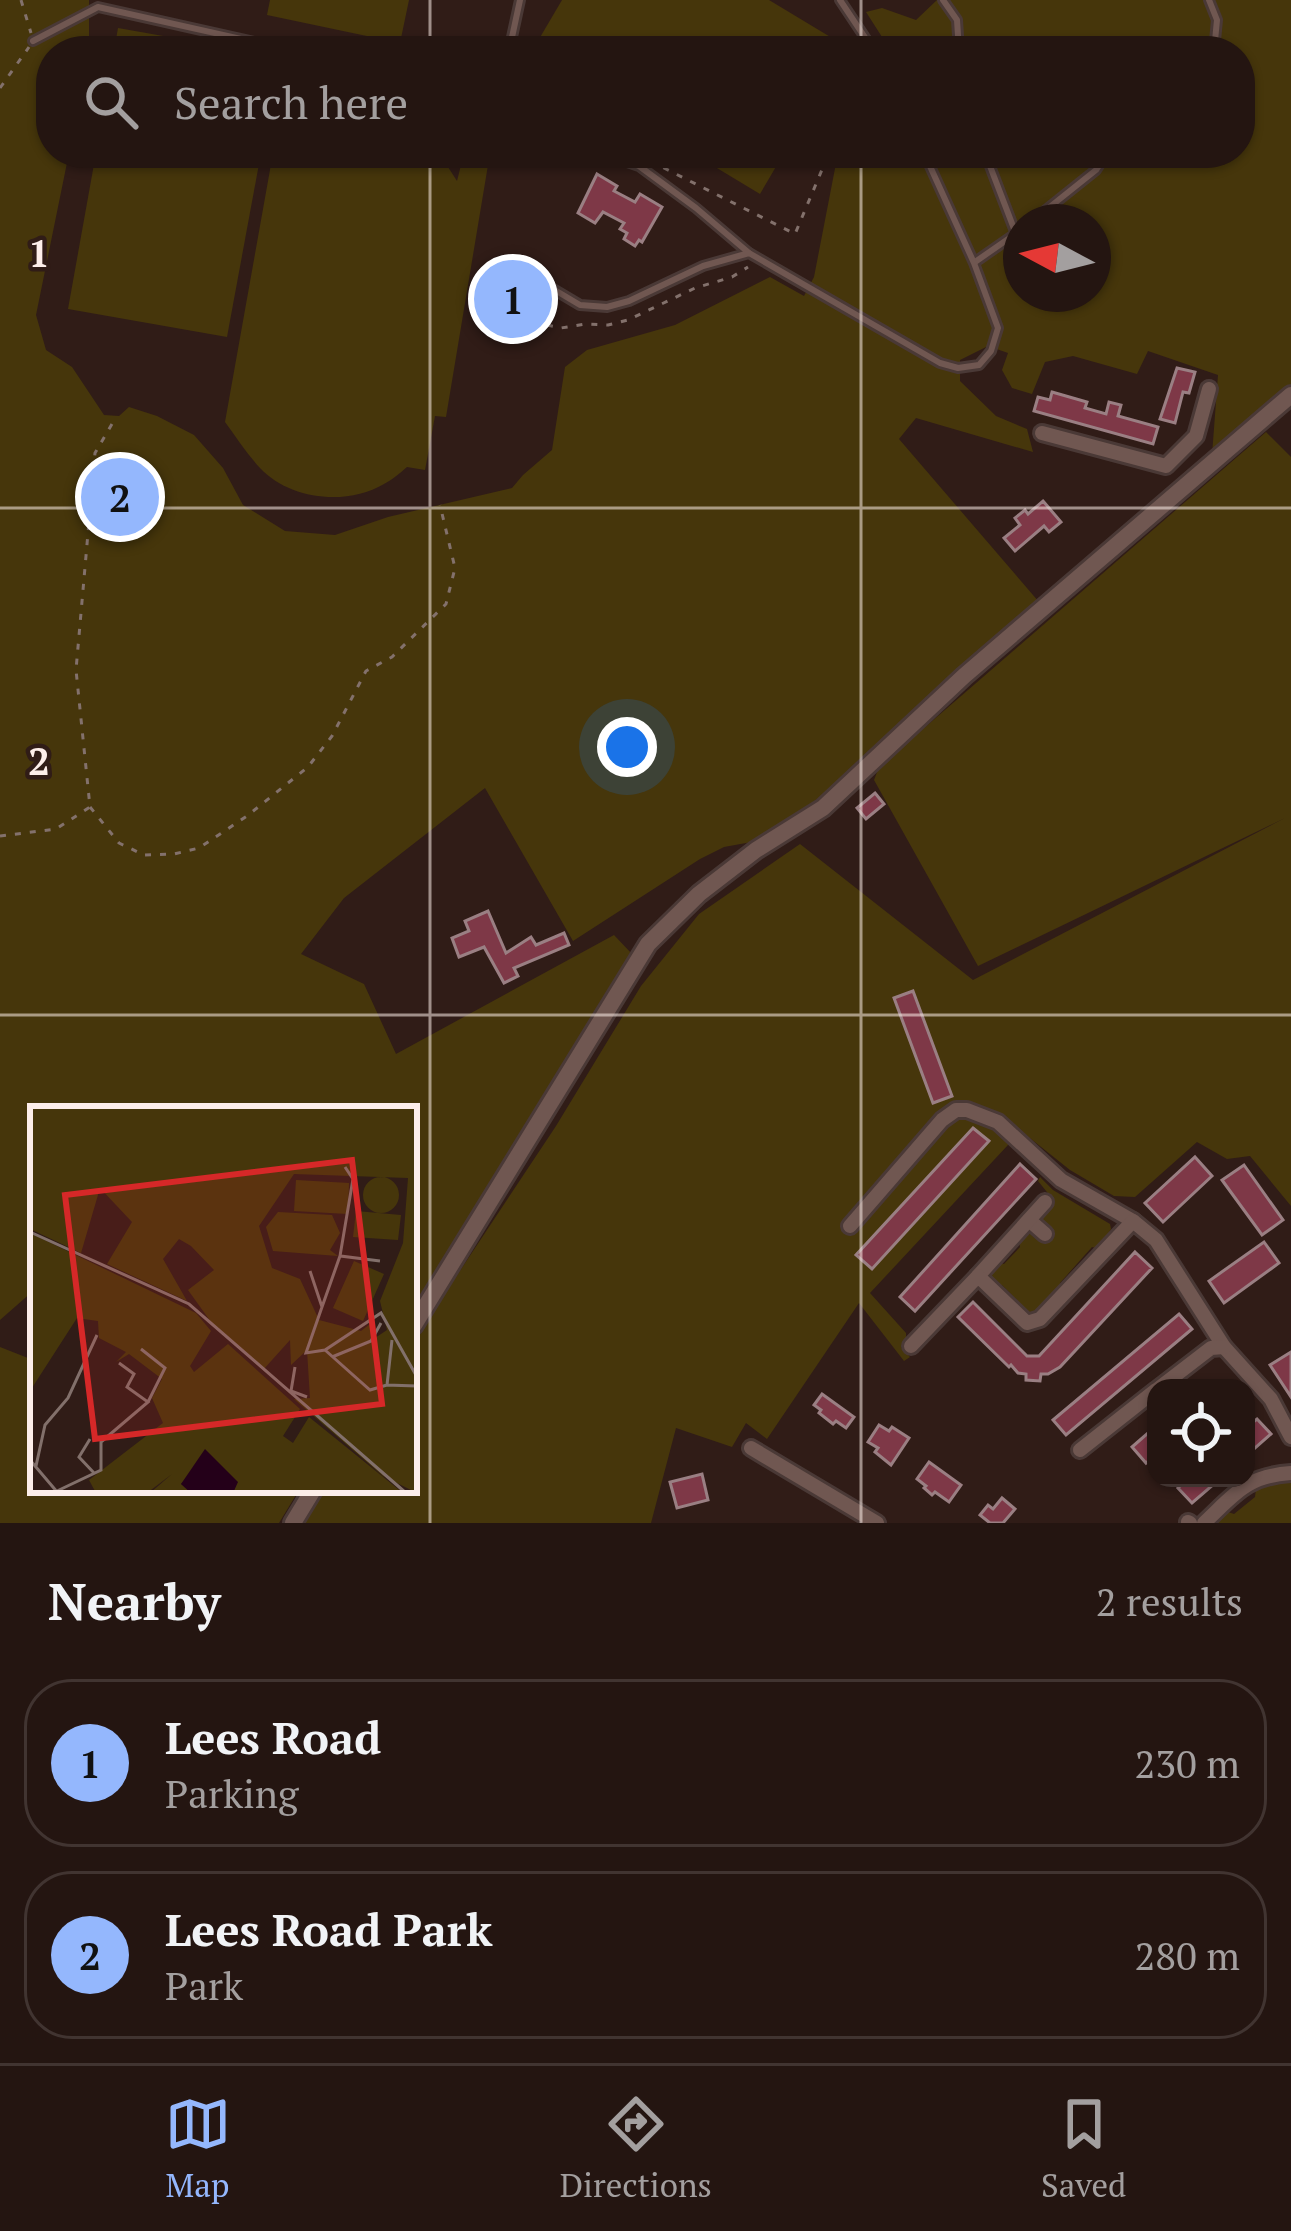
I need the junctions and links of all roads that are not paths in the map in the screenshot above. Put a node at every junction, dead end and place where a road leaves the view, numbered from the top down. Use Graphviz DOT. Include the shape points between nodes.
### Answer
graph roads {
  1 [pos="520,0"];
  2 [pos="840,0"];
  3 [pos="943,0"];
  4 [pos="1209,0"];
  5 [pos="41,36"];
  6 [pos="235,36"];
  7 [pos="512,36"];
  8 [pos="864,36"];
  9 [pos="958,36"];
  10 [pos="1215,36"];
  11 [pos="36,38"];
  12 [pos="33,40"];
  13 [pos="642,168"];
  14 [pos="931,168"];
  15 [pos="992,168"];
  16 [pos="1097,168"];
  17 [pos="1007,204"];
  18 [pos="1054,204"];
  19 [pos="1003,243"];
  20 [pos="753,255"];
  21 [pos="974,262"];
  22 [pos="553,289"];
  23 [pos="1209,389"];
  24 [pos="1291,395"];
  25 [pos="1042,433"];
  26 [pos="1171,461"];
  27 [pos="1190,482"];
  28 [pos="1045,1202"];
  29 [pos="1029,1220"];
  30 [pos="1133,1221"];
  31 [pos="850,1226"];
  32 [pos="1045,1234"];
  33 [pos="977,1276"];
  34 [pos="417,1320"];
  35 [pos="906,1321"];
  36 [pos="1224,1347"];
  37 [pos="1171,1379"];
  38 [pos="1147,1398"];
  39 [pos="1106,1430"];
  40 [pos="1291,1437"];
  41 [pos="1118,1446"];
  42 [pos="751,1448"];
  43 [pos="1080,1450"];
  44 [pos="1291,1473"];
  45 [pos="311,1493"];
  46 [pos="293,1523"];
  47 [pos="877,1523"];
  48 [pos="1204,1523"];
  1 -- 7 [label="lane"];
  2 -- 8 [label="lane"];
  3 -- 9 [label="lane"];
  4 -- 10 [label="lane"];
  5 -- 6 [label="lane" via="98,7"];
  11 -- 12 [label="lane"];
  13 -- 20 [label="lane"];
  14 -- 21 [label="lane"];
  15 -- 17 [label="lane"];
  16 -- 18 [label="lane"];
  19 -- 21 [label="lane"];
  20 -- 21 [label="lane" via="958,368 979,365 998,328"];
  20 -- 22 [label="lane" via="703,266 607,307 580,305"];
  23 -- 26 [label="street" via="1196,436"];
  24 -- 27 [label="street"];
  25 -- 26 [label="street"];
  26 -- 27 [label="street"];
  27 -- 34 [label="street" via="823,808 699,894 648,944"];
  28 -- 29 [label="street"];
  29 -- 32 [label="street"];
  29 -- 33 [label="street"];
  30 -- 31 [label="street" via="1061,1180 998,1122 967,1110 942,1120"];
  30 -- 33 [label="street" via="1040,1319 1027,1323"];
  30 -- 36 [label="street" via="1156,1240"];
  33 -- 35 [label="street" via="916,1341"];
  36 -- 37 [label="street" via="1210,1348"];
  36 -- 40 [label="street" via="1271,1399"];
  38 -- 39 [label="street"];
  39 -- 41 [label="street"];
  39 -- 43 [label="street"];
  42 -- 47 [label="street"];
  44 -- 48 [label="street" via="1248,1483"];
  45 -- 46 [label="street"];
}
